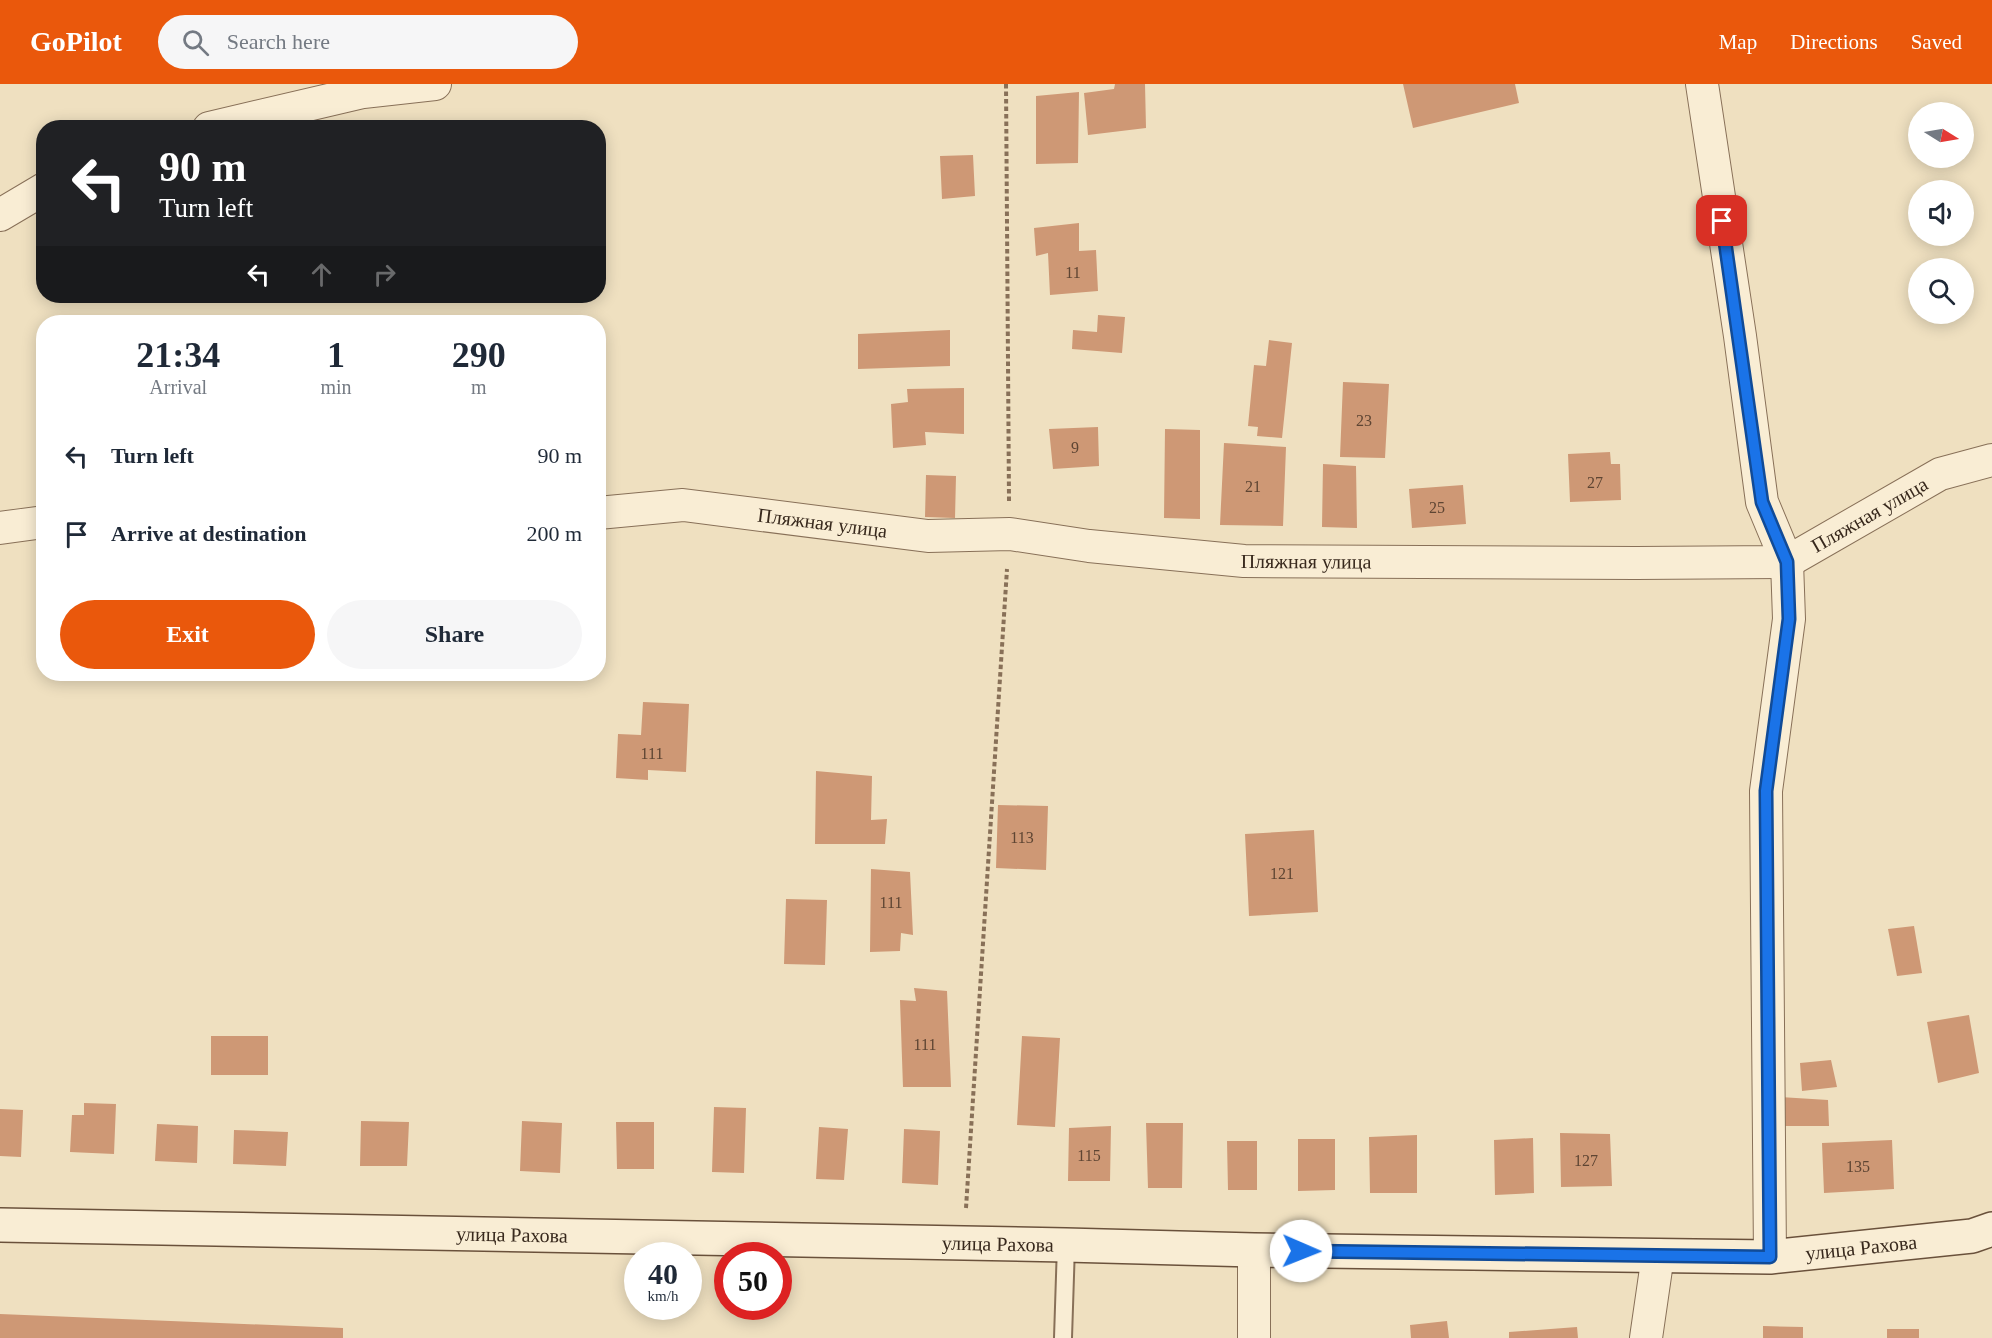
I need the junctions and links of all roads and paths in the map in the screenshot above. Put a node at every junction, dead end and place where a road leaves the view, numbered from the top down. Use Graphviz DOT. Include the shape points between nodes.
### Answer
graph roads {
  1 [pos="435,84"];
  2 [pos="1006,84"];
  3 [pos="1702,84"];
  4 [pos="243,120"];
  5 [pos="36,194"];
  6 [pos="0,215"];
  7 [pos="1992,460"];
  8 [pos="606,512"];
  9 [pos="36,523"];
  10 [pos="0,528"];
  11 [pos="1010,534"];
  12 [pos="1787,562"];
  13 [pos="0,1225"];
  14 [pos="1992,1229"];
  15 [pos="963,1244"];
  16 [pos="1066,1245"];
  17 [pos="1254,1250"];
  18 [pos="1658,1256"];
  19 [pos="1770,1257"];
  20 [pos="1063,1338"];
  21 [pos="1254,1338"];
  22 [pos="1646,1338"];
  1 -- 4 [label="street" via="363,92"];
  2 -- 11 [label="path"];
  3 -- 12 [label="street" via="1762,502"];
  5 -- 6 [label="street"];
  7 -- 12 [label="street, Пляжная улица" via="1940,474"];
  8 -- 11 [label="street, Пляжная улица" via="683,505 928,536"];
  9 -- 10 [label="street"];
  11 -- 12 [label="street, Пляжная улица" via="1244,561"];
  11 -- 15 [label="path"];
  12 -- 19 [label="street" via="1789,619 1766,791"];
  13 -- 15 [label="main road, улица Рахова"];
  14 -- 19 [label="main road, улица Рахова" via="1972,1236"];
  15 -- 16 [label="main road, улица Рахова"];
  16 -- 17 [label="main road, улица Рахова"];
  16 -- 20 [label="lane"];
  17 -- 18 [label="main road, улица Рахова"];
  17 -- 21 [label="street"];
  18 -- 19 [label="main road, улица Рахова"];
  18 -- 22 [label="street"];
}
